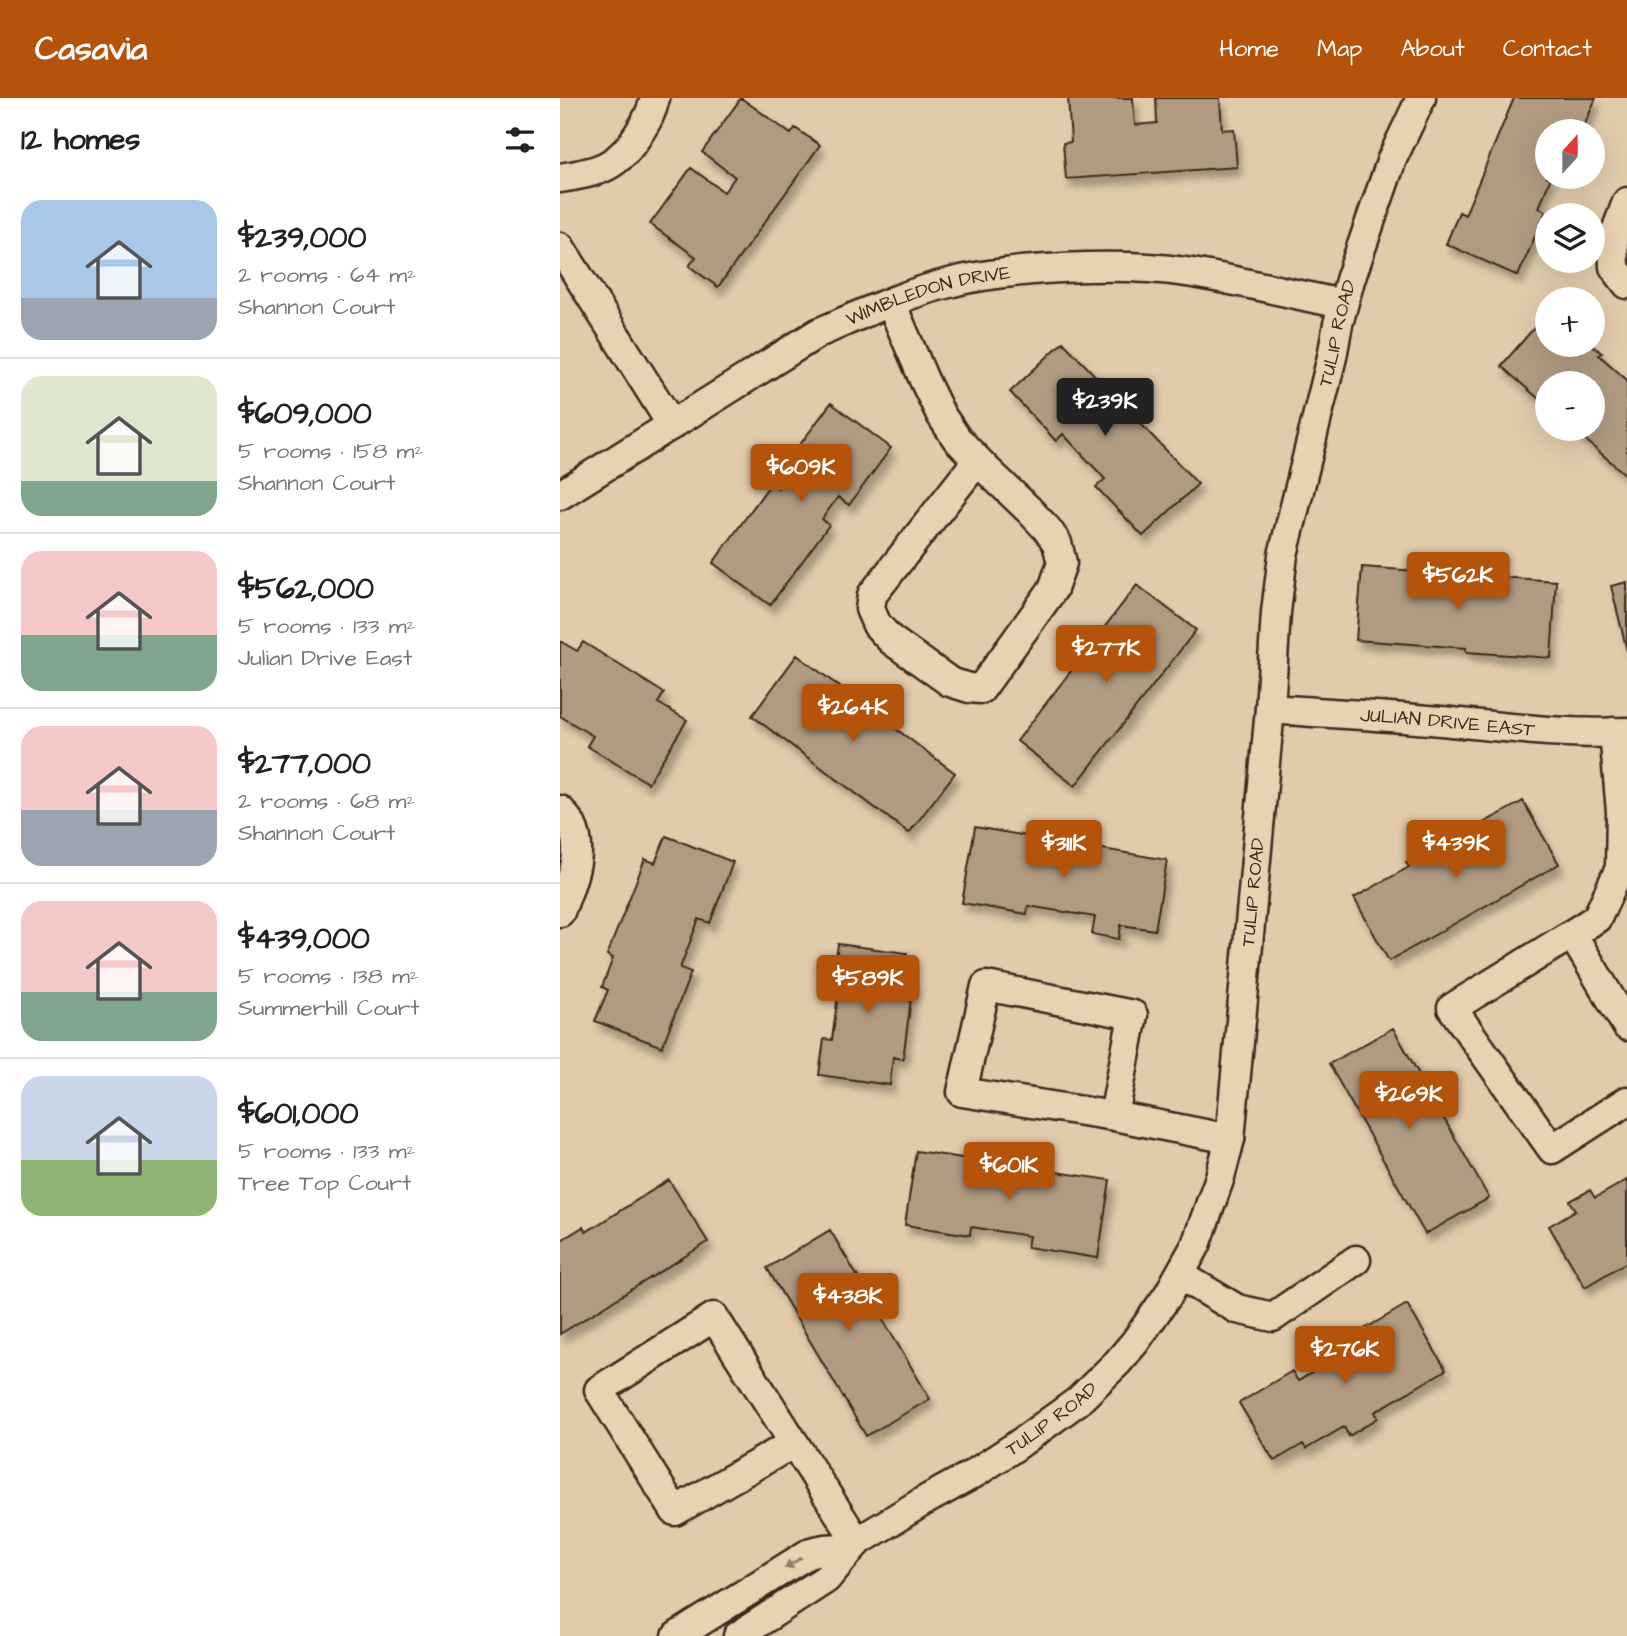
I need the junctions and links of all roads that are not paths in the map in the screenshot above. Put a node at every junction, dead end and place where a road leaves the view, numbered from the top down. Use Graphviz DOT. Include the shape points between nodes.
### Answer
graph roads {
  1 [pos="655,98"];
  2 [pos="1421,98"];
  3 [pos="560,178"];
  4 [pos="1627,202"];
  5 [pos="560,247"];
  6 [pos="1627,284"];
  7 [pos="891,303"];
  8 [pos="1343,304"];
  9 [pos="672,425"];
  10 [pos="977,461"];
  11 [pos="560,495"];
  12 [pos="1270,709"];
  13 [pos="1620,732"];
  14 [pos="560,810"];
  15 [pos="560,912"];
  16 [pos="1572,934"];
  17 [pos="1627,1026"];
  18 [pos="1627,1101"];
  19 [pos="1114,1116"];
  20 [pos="1230,1139"];
  21 [pos="1356,1260"];
  22 [pos="1180,1275"];
  23 [pos="794,1443"];
  24 [pos="857,1542"];
  25 [pos="677,1636"];
  26 [pos="738,1636"];
  1 -- 3 [label="street" via="652,113 616,162"];
  2 -- 8 [label="street, TULIP ROAD" via="1392,159"];
  4 -- 6 [label="street" via="1613,239 1614,267"];
  5 -- 9 [label="street"];
  7 -- 8 [label="street, WIMBLEDON DRIVE" via="990,275 1124,266 1243,282"];
  7 -- 9 [label="street, WIMBLEDON DRIVE" via="818,333"];
  7 -- 10 [label="street" via="941,415"];
  8 -- 12 [label="street, TULIP ROAD" via="1283,555"];
  9 -- 11 [label="street, WIMBLEDON DRIVE"];
  10 -- 10 [label="street" via="1047,529 1062,563 1053,589 981,689 950,682 891,640 870,609 872,596"];
  12 -- 13 [label="street, JULIAN DRIVE EAST" via="1528,730"];
  12 -- 20 [label="street, TULIP ROAD"];
  13 -- 16 [label="street" via="1620,868 1597,918"];
  14 -- 15 [label="street" via="571,824 578,849"];
  16 -- 17 [label="street"];
  16 -- 18 [label="street" via="1452,1008 1552,1149"];
  19 -- 19 [label="street" via="961,1092 986,986 1133,1015"];
  19 -- 20 [label="street"];
  20 -- 22 [label="street, TULIP ROAD" via="1196,1245"];
  21 -- 22 [label="street" via="1273,1317 1237,1309"];
  22 -- 24 [label="street, TULIP ROAD" via="1135,1342 1078,1401 996,1460"];
  23 -- 23 [label="street" via="675,1511 599,1391 714,1317"];
  23 -- 24 [label="street"];
  24 -- 25 [label="street, TULIP ROAD, one-way" via="811,1552"];
  24 -- 26 [label="street, TULIP ROAD" via="826,1579"];
}
